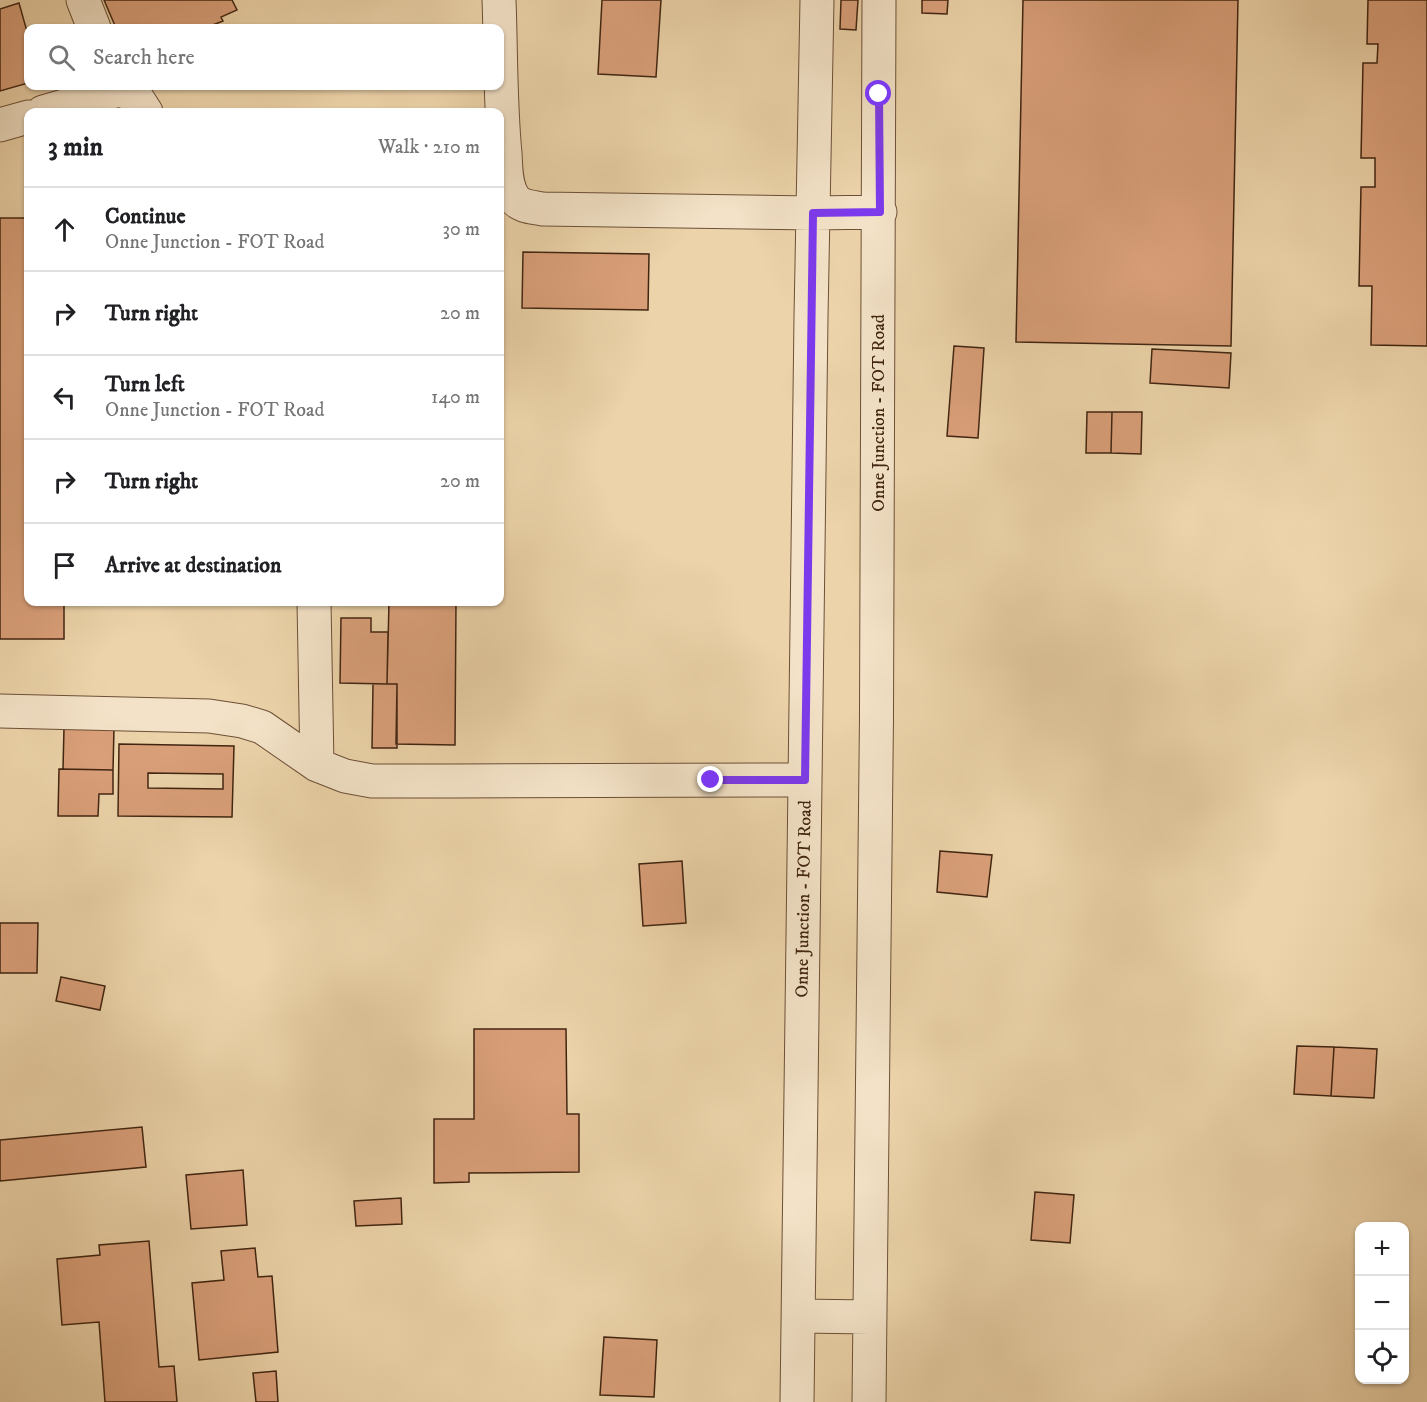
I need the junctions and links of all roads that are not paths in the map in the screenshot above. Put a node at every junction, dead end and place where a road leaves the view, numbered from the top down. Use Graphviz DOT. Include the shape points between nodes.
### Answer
graph roads {
  1 [pos="83,0"];
  2 [pos="500,0"];
  3 [pos="817,0"];
  4 [pos="879,0"];
  5 [pos="92,24"];
  6 [pos="501,24"];
  7 [pos="112,90"];
  8 [pos="122,90"];
  9 [pos="502,90"];
  10 [pos="56,108"];
  11 [pos="143,108"];
  12 [pos="502,108"];
  13 [pos="24,118"];
  14 [pos="0,125"];
  15 [pos="504,143"];
  16 [pos="880,212"];
  17 [pos="813,213"];
  18 [pos="314,606"];
  19 [pos="0,711"];
  20 [pos="317,765"];
  21 [pos="805,780"];
  22 [pos="799,1316"];
  23 [pos="870,1317"];
  24 [pos="797,1402"];
  25 [pos="869,1402"];
  1 -- 5 [label="street"];
  2 -- 6 [label="street"];
  3 -- 17 [label="street, Onne Junction - FOT Road"];
  4 -- 16 [label="street, Onne Junction - FOT Road"];
  7 -- 10 [label="street"];
  8 -- 11 [label="street" via="135,96"];
  9 -- 12 [label="street"];
  13 -- 14 [label="street"];
  15 -- 17 [label="street" via="509,187 514,199 523,205 543,209"];
  16 -- 17 [label="street"];
  16 -- 23 [label="street, Onne Junction - FOT Road"];
  17 -- 21 [label="street, Onne Junction - FOT Road"];
  18 -- 20 [label="street"];
  19 -- 20 [label="street" via="210,716 242,721 262,728"];
  20 -- 21 [label="street" via="372,781"];
  21 -- 22 [label="street, Onne Junction - FOT Road"];
  22 -- 23 [label="street"];
  22 -- 24 [label="street, Onne Junction - FOT Road"];
  23 -- 25 [label="street, Onne Junction - FOT Road"];
}
